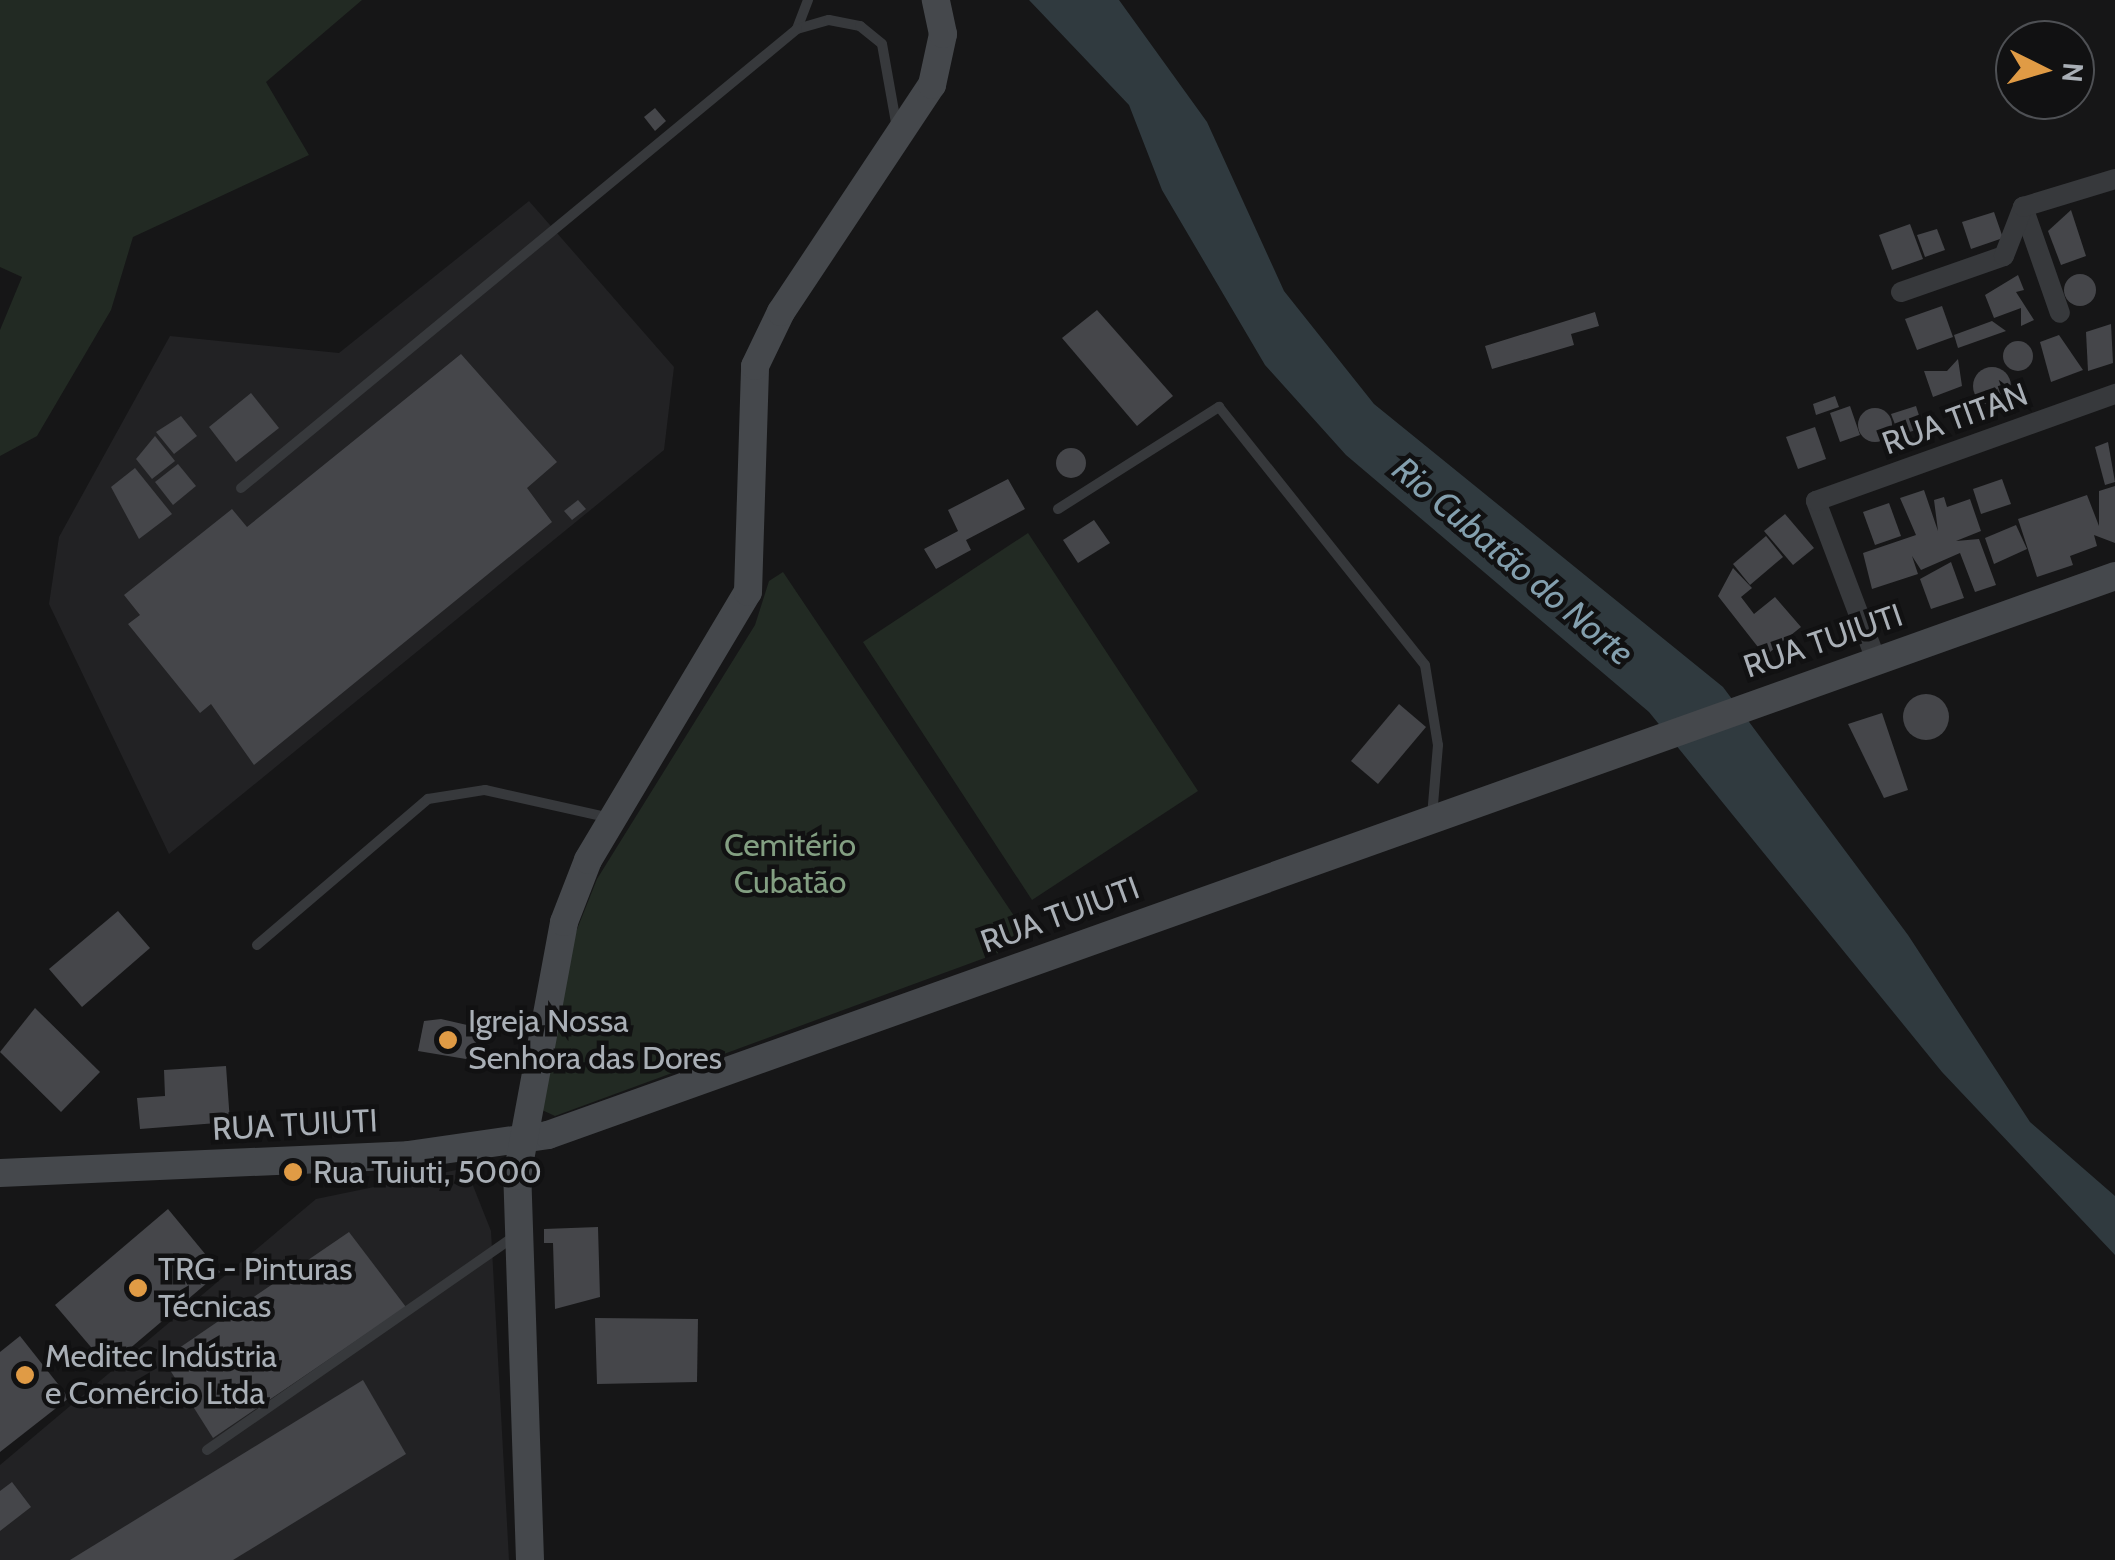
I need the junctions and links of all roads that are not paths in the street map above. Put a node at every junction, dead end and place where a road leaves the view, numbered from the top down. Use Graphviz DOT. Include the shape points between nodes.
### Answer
graph roads {
  1 [pos="808,0"];
  2 [pos="936,0"];
  3 [pos="797,30"];
  4 [pos="899,139"];
  5 [pos="2115,179"];
  6 [pos="2023,207"];
  7 [pos="1901,292"];
  8 [pos="2060,313"];
  9 [pos="2115,394"];
  10 [pos="240,488"];
  11 [pos="1058,510"];
  12 [pos="2115,576"];
  13 [pos="1876,660"];
  14 [pos="1432,818"];
  15 [pos="611,819"];
  16 [pos="256,945"];
  17 [pos="520,1142"];
  18 [pos="0,1173"];
  19 [pos="515,1235"];
  20 [pos="206,1450"];
  21 [pos="530,1560"];
  1 -- 3 [label="lane"];
  2 -- 4 [label="main road" via="940,56"];
  3 -- 4 [label="lane" via="829,20 860,26 882,44"];
  3 -- 10 [label="lane"];
  4 -- 15 [label="main road" via="764,341 753,390 748,592"];
  5 -- 6 [label="street"];
  6 -- 7 [label="street" via="2004,256"];
  6 -- 8 [label="street"];
  9 -- 13 [label="street, RUA TITAN" via="1816,501"];
  11 -- 14 [label="lane" via="1218,407 1426,665 1438,744"];
  12 -- 13 [label="main road, RUA TUIUTI"];
  13 -- 14 [label="main road, RUA TUIUTI"];
  14 -- 17 [label="main road, RUA TUIUTI"];
  15 -- 16 [label="lane" via="485,790 428,798"];
  15 -- 17 [label="main road" via="564,922"];
  17 -- 18 [label="main road, RUA TUIUTI"];
  17 -- 19 [label="main road"];
  19 -- 20 [label="lane"];
  19 -- 21 [label="main road"];
}
